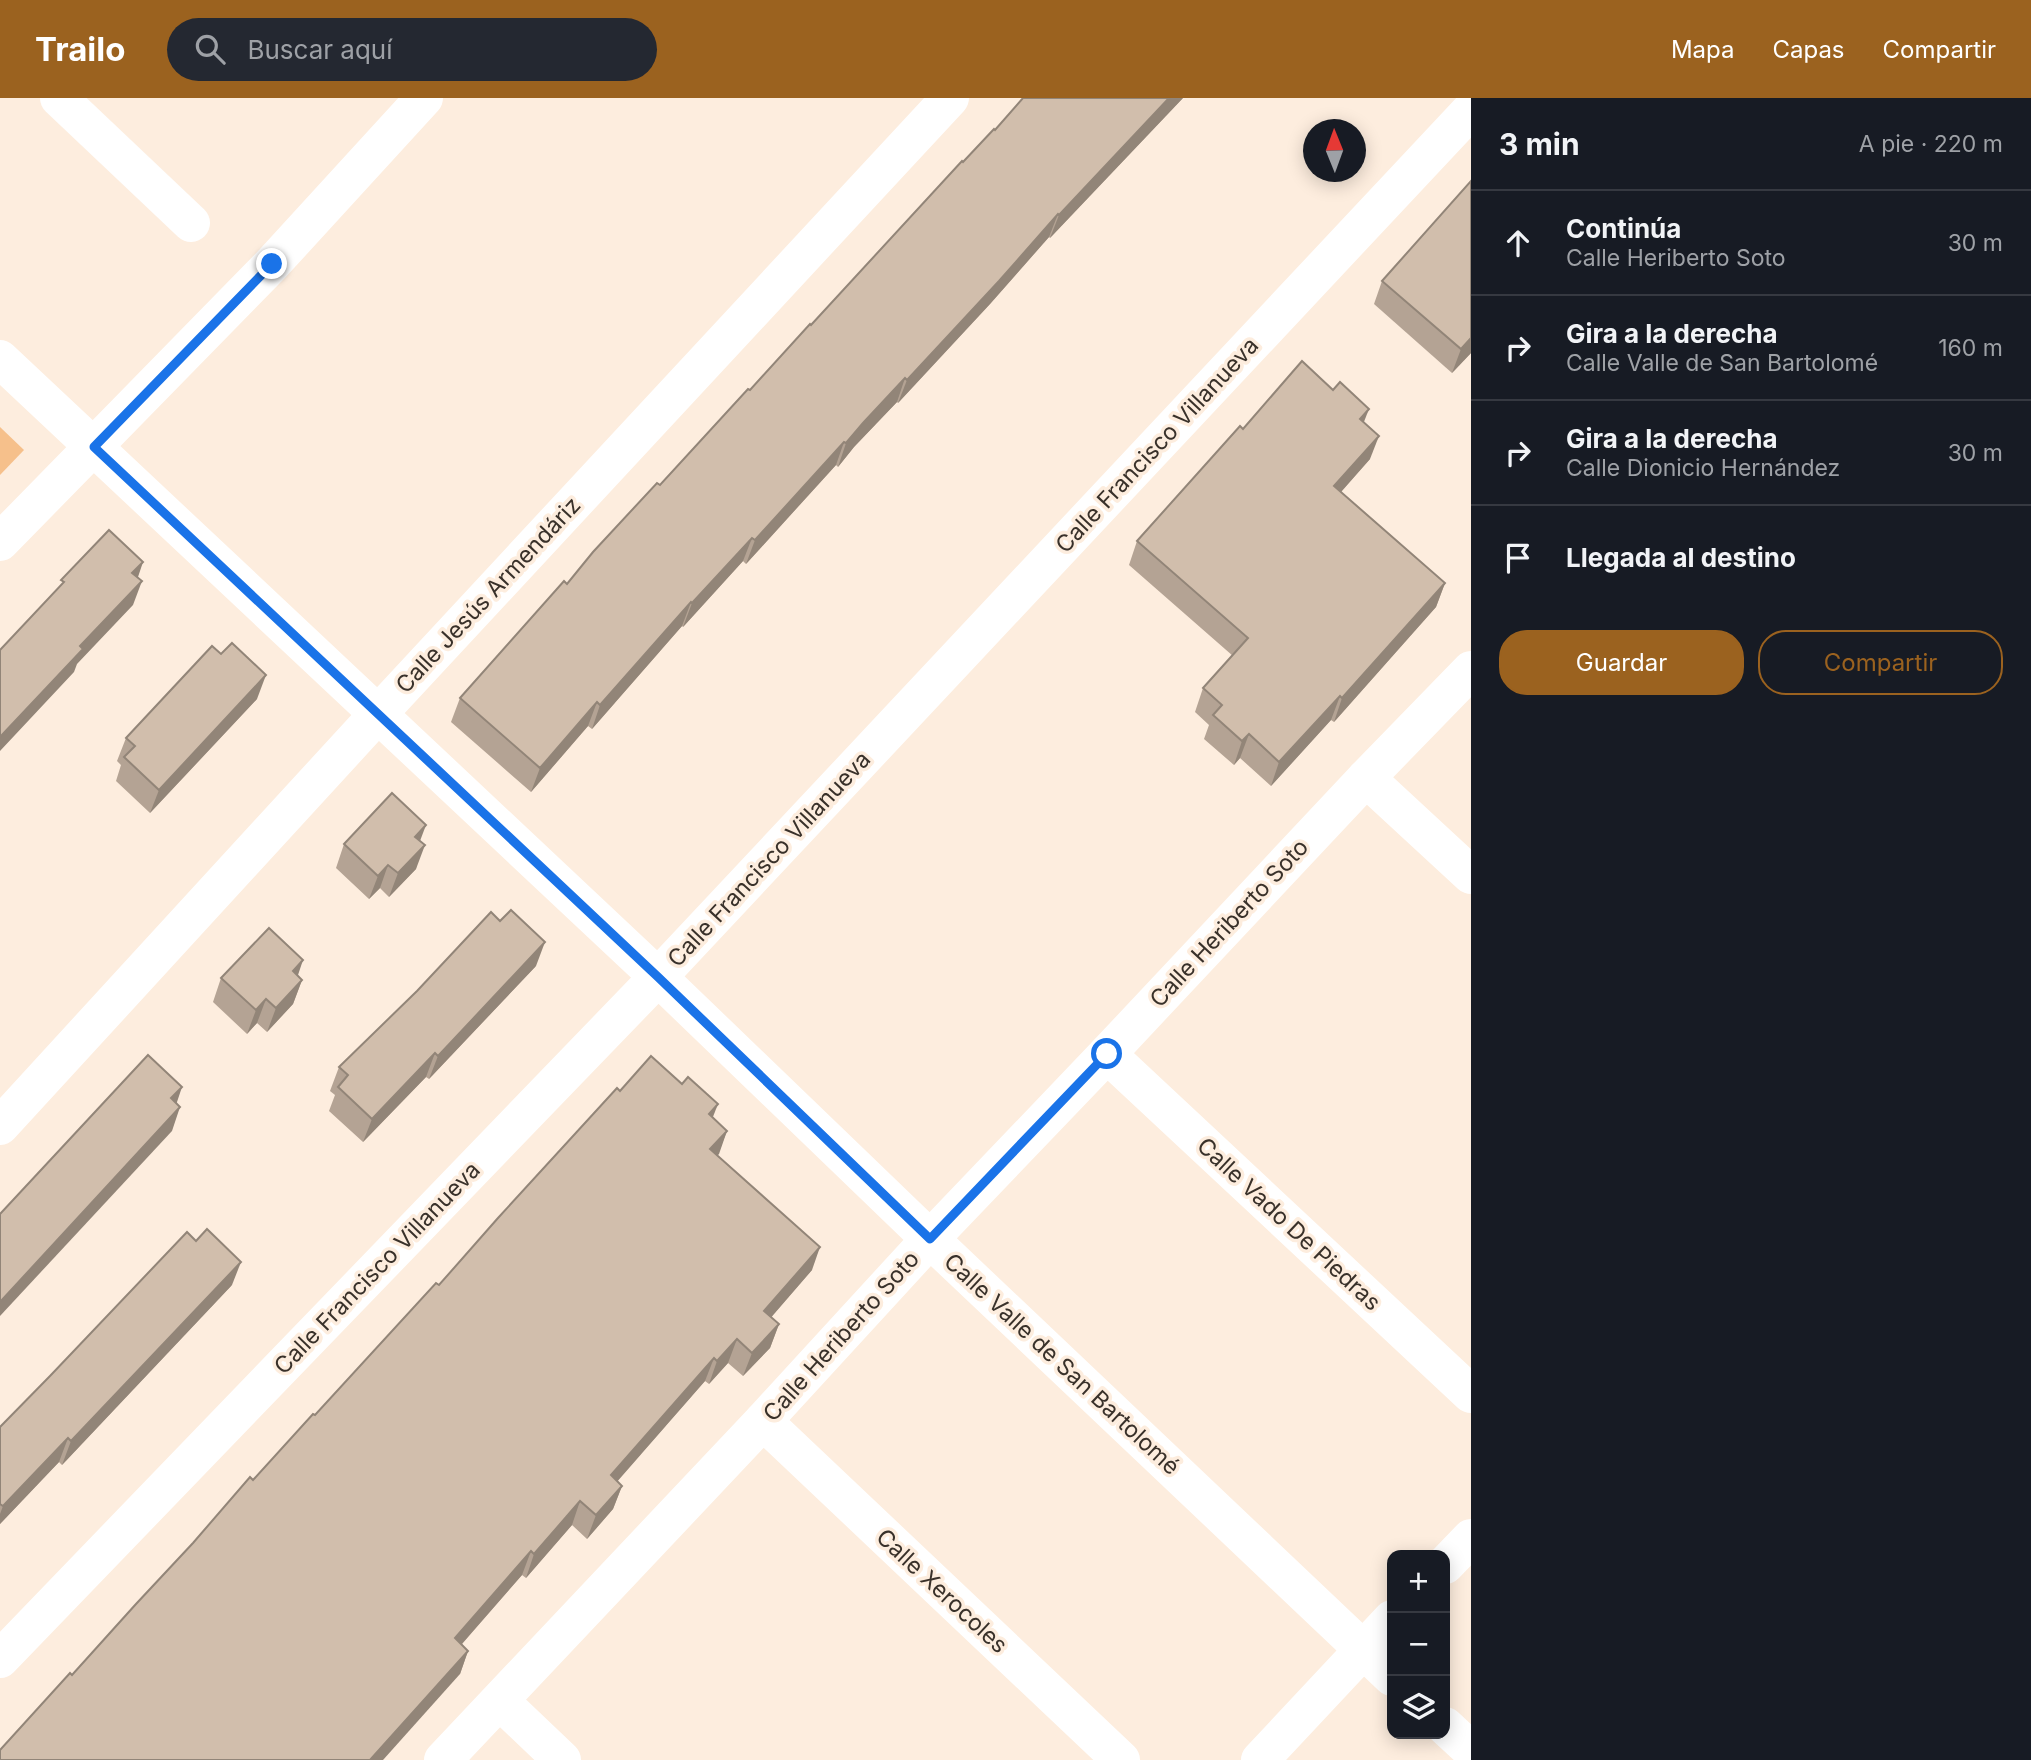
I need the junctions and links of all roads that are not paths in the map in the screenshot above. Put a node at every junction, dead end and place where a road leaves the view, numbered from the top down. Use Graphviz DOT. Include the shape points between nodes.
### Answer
graph roads {
  1 [pos="59,98"];
  2 [pos="424,98"];
  3 [pos="950,98"];
  4 [pos="1471,110"];
  5 [pos="191,223"];
  6 [pos="0,359"];
  7 [pos="94,447"];
  8 [pos="0,542"];
  9 [pos="1471,670"];
  10 [pos="377,714"];
  11 [pos="1366,778"];
  12 [pos="1471,875"];
  13 [pos="658,977"];
  14 [pos="1107,1054"];
  15 [pos="0,1126"];
  16 [pos="930,1239"];
  17 [pos="1471,1394"];
  18 [pos="763,1421"];
  19 [pos="1471,1538"];
  20 [pos="1450,1560"];
  21 [pos="1387,1624"];
  22 [pos="1363,1650"];
  23 [pos="0,1659"];
  24 [pos="1391,1676"];
  25 [pos="500,1701"];
  26 [pos="1450,1731"];
  27 [pos="1471,1750"];
  28 [pos="443,1760"];
  29 [pos="562,1760"];
  30 [pos="1121,1760"];
  31 [pos="1260,1760"];
  1 -- 5 [label="street"];
  2 -- 7 [label="street" via="272,264"];
  3 -- 10 [label="street, Calle Jesús Armendáriz"];
  4 -- 13 [label="street, Calle Francisco Villanueva"];
  6 -- 7 [label="street, Calle Valle de San Bartolomé"];
  7 -- 8 [label="street"];
  7 -- 10 [label="street, Calle Valle de San Bartolomé"];
  9 -- 11 [label="street, Calle Heriberto Soto"];
  10 -- 13 [label="street, Calle Valle de San Bartolomé"];
  10 -- 15 [label="street, Calle Jesús Armendáriz"];
  11 -- 12 [label="street"];
  11 -- 14 [label="street, Calle Heriberto Soto"];
  13 -- 16 [label="street, Calle Valle de San Bartolomé"];
  13 -- 23 [label="street, Calle Francisco Villanueva"];
  14 -- 16 [label="street, Calle Heriberto Soto"];
  14 -- 17 [label="street, Calle Vado De Piedras"];
  16 -- 18 [label="street, Calle Heriberto Soto"];
  16 -- 22 [label="street, Calle Valle de San Bartolomé"];
  18 -- 25 [label="street, Calle Heriberto Soto"];
  18 -- 30 [label="street, Calle Xerocoles"];
  19 -- 20 [label="street"];
  21 -- 22 [label="street"];
  22 -- 24 [label="street, Calle Valle de San Bartolomé"];
  22 -- 31 [label="street"];
  25 -- 28 [label="street, Calle Heriberto Soto"];
  25 -- 29 [label="street"];
  26 -- 27 [label="street"];
}
